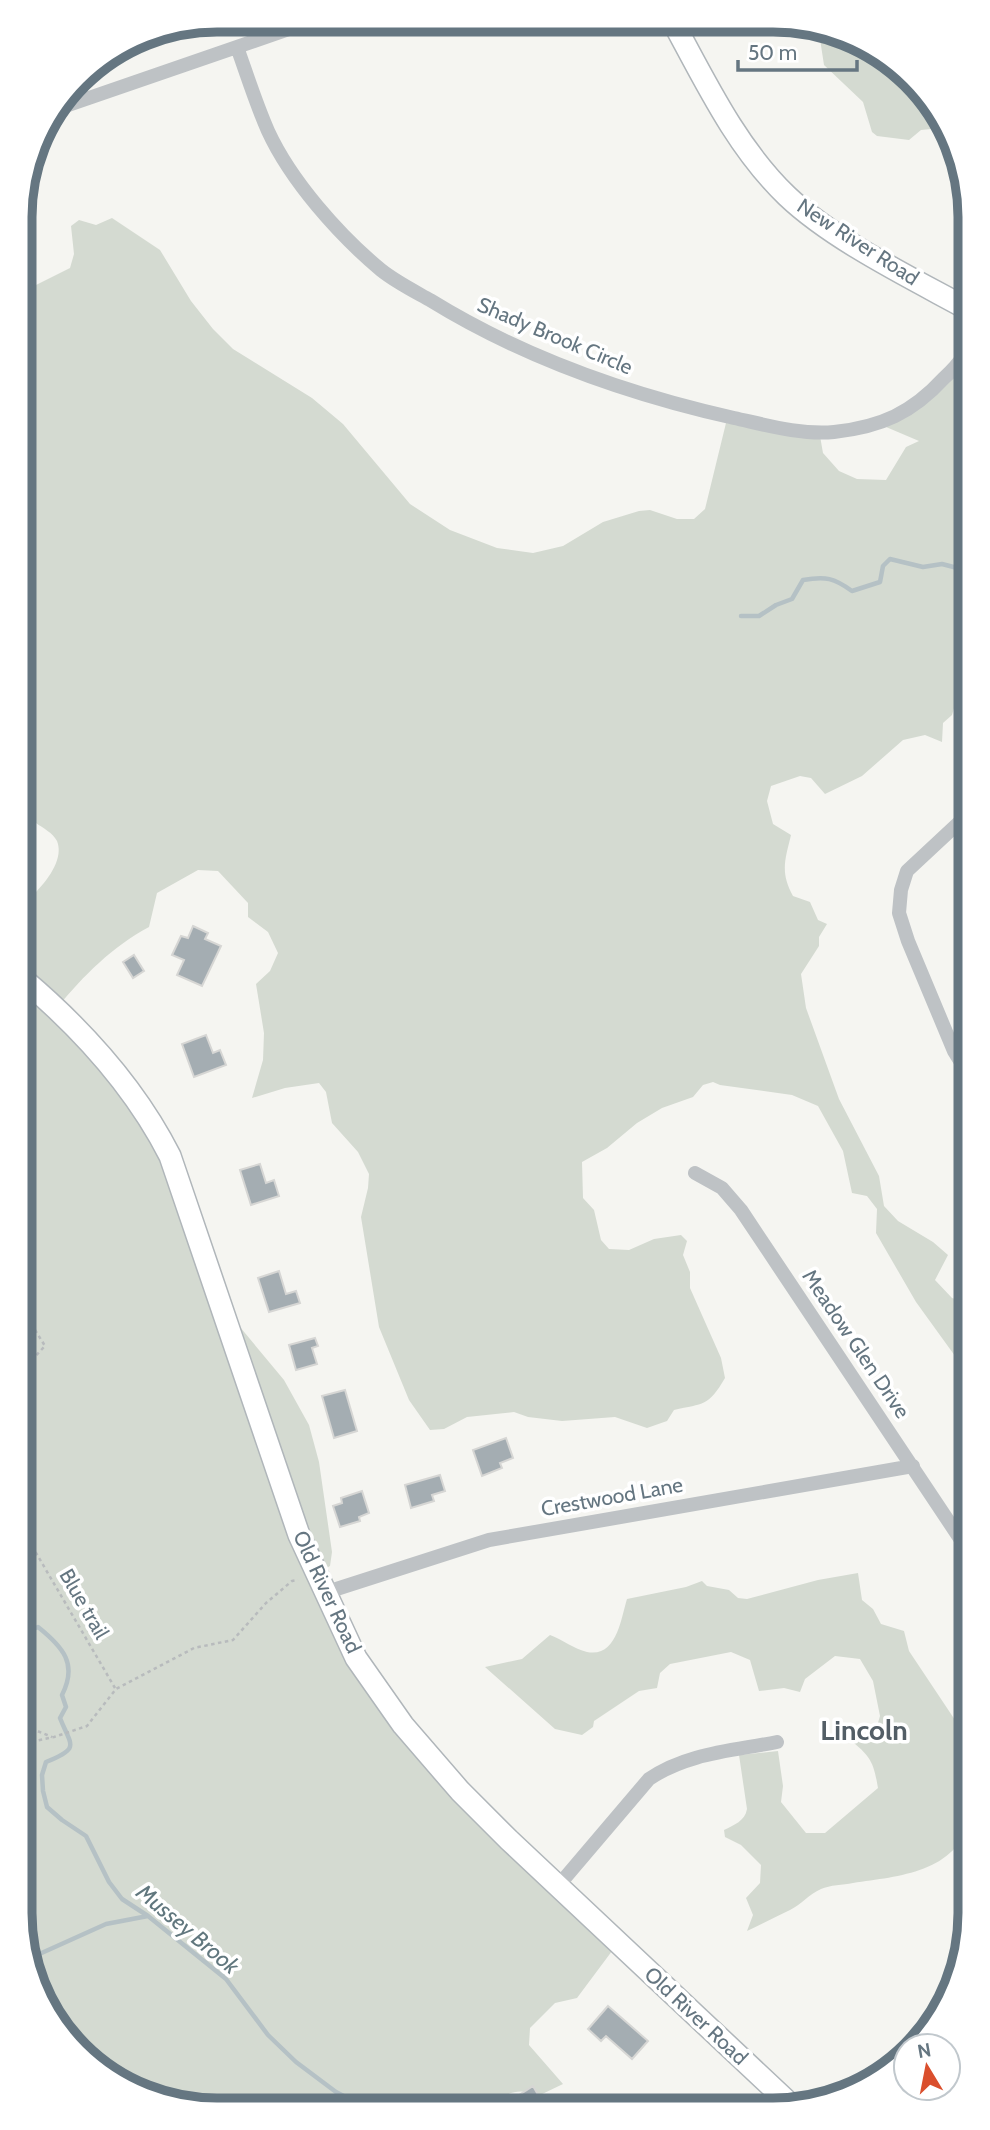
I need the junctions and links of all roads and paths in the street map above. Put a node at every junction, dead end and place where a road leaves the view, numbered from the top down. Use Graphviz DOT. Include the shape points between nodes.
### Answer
graph roads {
  1 [pos="283,31"];
  2 [pos="678,31"];
  3 [pos="237,47"];
  4 [pos="71,104"];
  5 [pos="958,304"];
  6 [pos="958,362"];
  7 [pos="958,823"];
  8 [pos="32,988"];
  9 [pos="958,1057"];
  10 [pos="695,1173"];
  11 [pos="32,1324"];
  12 [pos="32,1360"];
  13 [pos="913,1466"];
  14 [pos="958,1535"];
  15 [pos="32,1547"];
  16 [pos="320,1584"];
  17 [pos="116,1689"];
  18 [pos="32,1729"];
  19 [pos="55,1737"];
  20 [pos="32,1742"];
  21 [pos="776,1742"];
  22 [pos="558,1886"];
  23 [pos="783,2098"];
  1 -- 3 [label="street"];
  2 -- 5 [label="main road, New River Road" via="734,131 789,198 841,236"];
  3 -- 4 [label="street"];
  3 -- 6 [label="street, Shady Brook Circle" via="269,132 328,219 382,271 461,319 556,364 696,410 781,428 831,432 879,424 900,415 927,397"];
  7 -- 9 [label="street" via="907,871 900,913"];
  8 -- 16 [label="main road, Old River Road" via="116,1072 149,1116 170,1156 299,1535"];
  10 -- 13 [label="street, Meadow Glen Drive" via="722,1188 741,1210"];
  11 -- 12 [label="path" via="46,1346"];
  13 -- 14 [label="street, Meadow Glen Drive"];
  13 -- 16 [label="street, Crestwood Lane" via="489,1540"];
  15 -- 17 [label="path, Blue trail"];
  16 -- 17 [label="path" via="292,1581 233,1640 194,1647"];
  16 -- 22 [label="main road, Old River Road" via="356,1658 403,1725 460,1791"];
  17 -- 19 [label="path" via="87,1726"];
  18 -- 19 [label="path"];
  19 -- 20 [label="path"];
  21 -- 22 [label="street" via="688,1758 666,1767 649,1779"];
  22 -- 23 [label="main road, Old River Road"];
}
